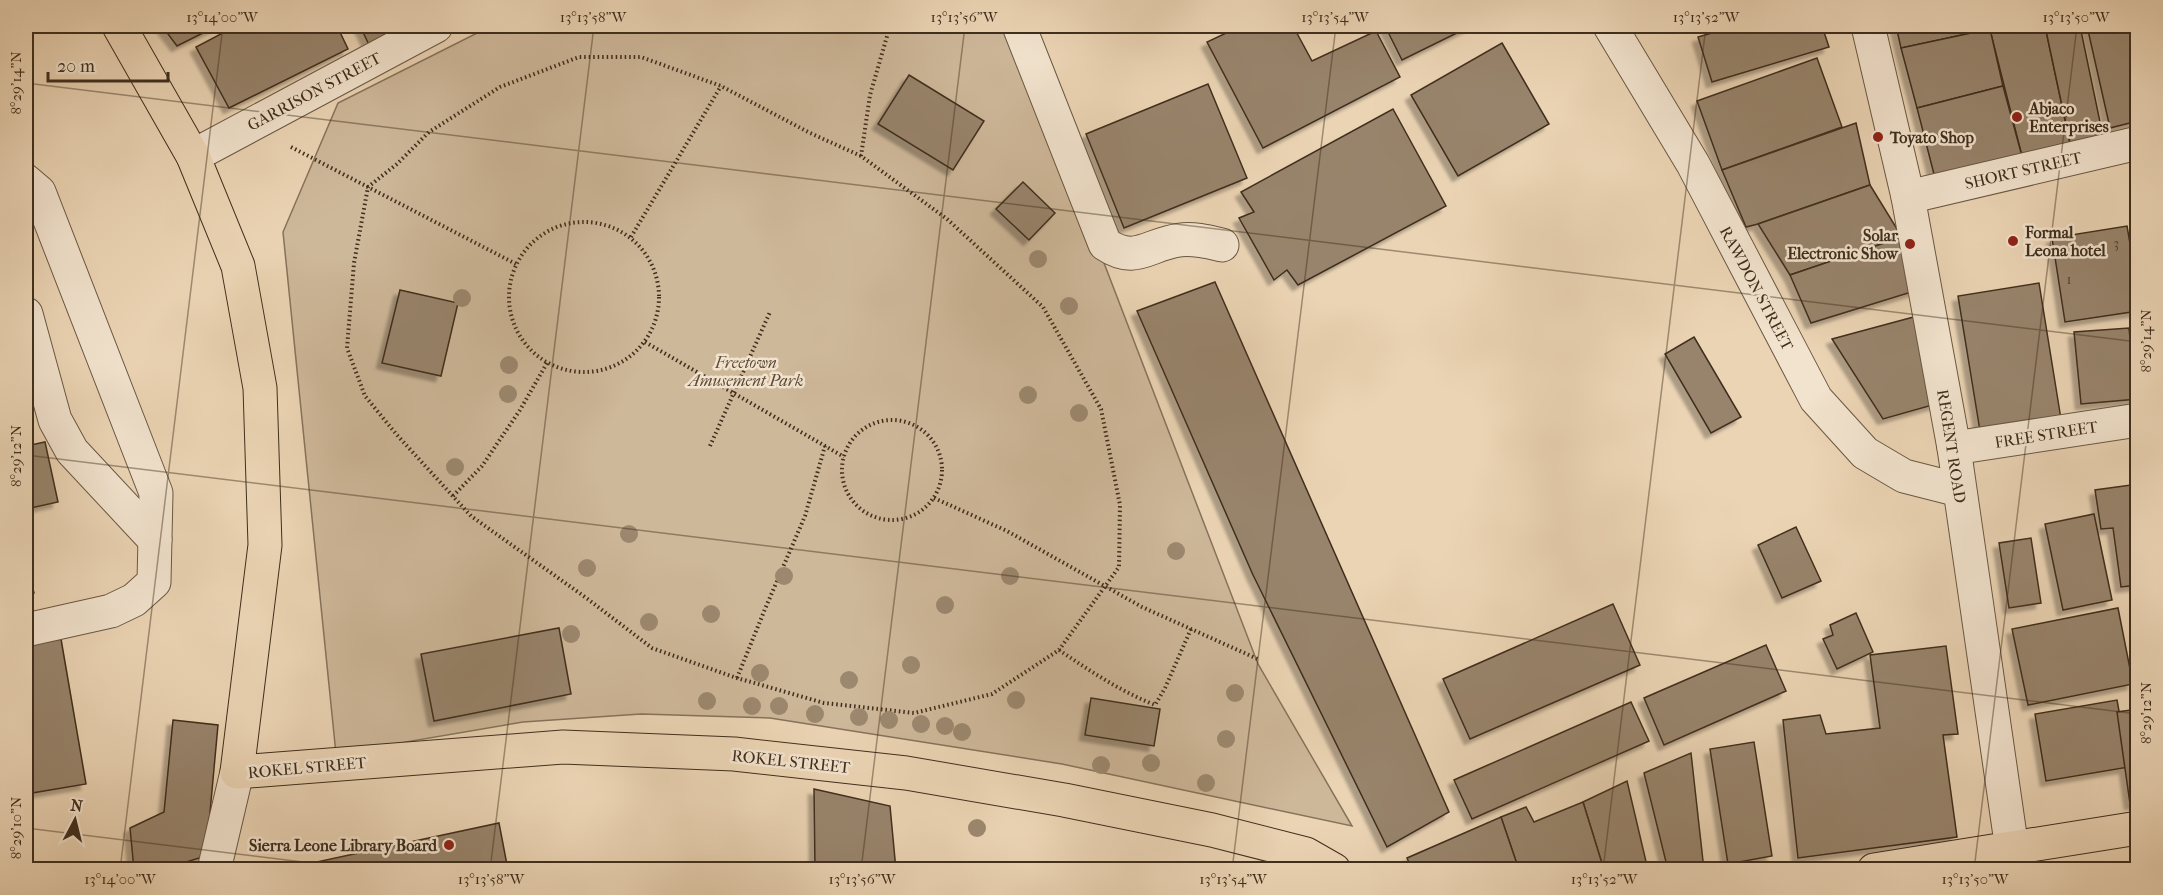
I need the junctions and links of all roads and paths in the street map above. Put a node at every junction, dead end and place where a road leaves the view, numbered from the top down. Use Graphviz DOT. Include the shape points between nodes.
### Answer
graph roads {
  1 [pos="119,26"];
  2 [pos="436,26"];
  3 [pos="890,26"];
  4 [pos="1019,26"];
  5 [pos="1610,26"];
  6 [pos="1868,26"];
  7 [pos="721,86"];
  8 [pos="257,121"];
  9 [pos="2138,143"];
  10 [pos="193,156"];
  11 [pos="861,156"];
  12 [pos="26,181"];
  13 [pos="368,187"];
  14 [pos="1908,197"];
  15 [pos="631,237"];
  16 [pos="1222,245"];
  17 [pos="516,264"];
  18 [pos="770,312"];
  19 [pos="26,314"];
  20 [pos="645,342"];
  21 [pos="547,363"];
  22 [pos="732,393"];
  23 [pos="2138,420"];
  24 [pos="710,446"];
  25 [pos="825,446"];
  26 [pos="1954,448"];
  27 [pos="844,457"];
  28 [pos="1959,490"];
  29 [pos="453,496"];
  30 [pos="934,498"];
  31 [pos="155,540"];
  32 [pos="1106,587"];
  33 [pos="1191,629"];
  34 [pos="26,630"];
  35 [pos="1059,650"];
  36 [pos="1260,660"];
  37 [pos="737,678"];
  38 [pos="237,772"];
  39 [pos="2138,828"];
  40 [pos="2013,858"];
  41 [pos="214,870"];
  42 [pos="1334,870"];
  43 [pos="1874,870"];
  1 -- 10 [label="main road"];
  2 -- 8 [label="street, GARRISON STREET"];
  3 -- 11 [label="path" via="870,95"];
  4 -- 16 [label="street" via="1105,244 1119,253 1136,254 1183,240"];
  5 -- 28 [label="street, RAWDON STREET" via="1693,164 1816,399 1865,453 1904,476"];
  6 -- 14 [label="street, REGENT ROAD"];
  7 -- 11 [label="path" via="810,134"];
  7 -- 13 [label="path" via="641,57 579,57 500,87 429,132"];
  7 -- 15 [label="path"];
  8 -- 10 [label="street, GARRISON STREET"];
  8 -- 13 [label="path" via="291,146"];
  9 -- 14 [label="street, SHORT STREET"];
  10 -- 38 [label="main road" via="238,266 260,388 265,544"];
  11 -- 32 [label="path" via="947,219 1042,307 1101,409 1120,505 1119,567"];
  12 -- 31 [label="street" via="39,192 156,493"];
  13 -- 17 [label="path"];
  13 -- 29 [label="path" via="354,262 347,348 365,396"];
  14 -- 26 [label="street, REGENT ROAD"];
  15 -- 17 [label="path" via="607,225 580,221 557,226 534,239"];
  15 -- 20 [label="path" via="650,261 659,286 657,318"];
  17 -- 21 [label="path" via="510,278 508,312 519,337"];
  18 -- 22 [label="path"];
  19 -- 31 [label="street" via="56,420 72,451"];
  20 -- 21 [label="path" via="623,362 598,372 572,372"];
  20 -- 22 [label="path"];
  21 -- 29 [label="path" via="482,466"];
  22 -- 24 [label="path"];
  22 -- 25 [label="path"];
  23 -- 26 [label="street, FREE STREET"];
  25 -- 27 [label="path"];
  25 -- 37 [label="path" via="805,516"];
  26 -- 28 [label="street, REGENT ROAD"];
  27 -- 30 [label="path" via="842,475 846,491 874,518 906,519 922,511"];
  27 -- 30 [label="path" via="851,442 864,429 880,422 909,423 936,445 942,482"];
  28 -- 40 [label="street, REGENT ROAD"];
  29 -- 37 [label="path" via="471,516 652,648"];
  30 -- 32 [label="path" via="1007,531"];
  31 -- 34 [label="street" via="154,582 134,600 111,611"];
  32 -- 33 [label="path"];
  32 -- 35 [label="path"];
  33 -- 35 [label="path" via="1155,705 1093,674"];
  33 -- 36 [label="path"];
  35 -- 37 [label="path" via="992,694 914,713 824,703"];
  38 -- 41 [label="street"];
  38 -- 42 [label="main road, ROKEL STREET" via="563,747 734,754 906,773 1064,800 1295,851"];
  39 -- 40 [label="main road"];
  40 -- 43 [label="main road"];
}
